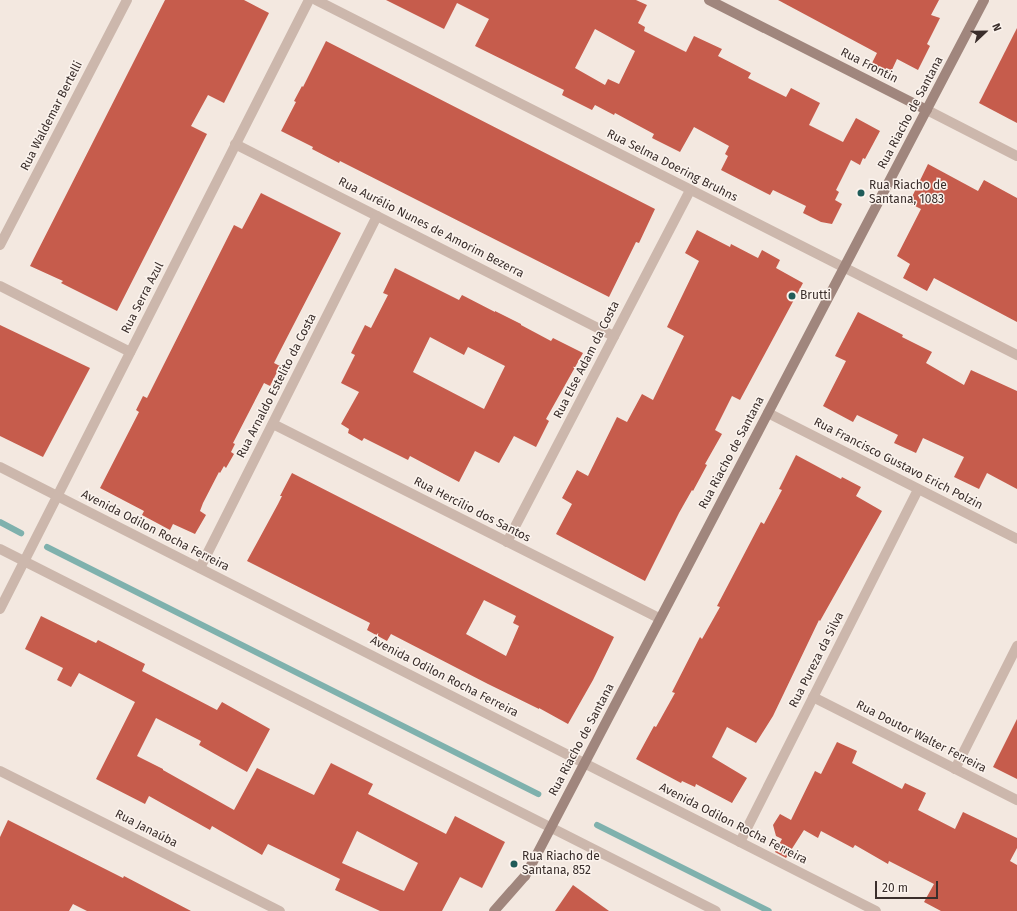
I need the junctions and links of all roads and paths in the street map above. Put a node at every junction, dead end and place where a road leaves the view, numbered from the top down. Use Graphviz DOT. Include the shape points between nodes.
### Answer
graph roads {
  1 [pos="127,0"];
  2 [pos="309,0"];
  3 [pos="316,0"];
  4 [pos="709,0"];
  5 [pos="984,0"];
  6 [pos="927,110"];
  7 [pos="236,144"];
  8 [pos="1017,156"];
  9 [pos="690,190"];
  10 [pos="377,216"];
  11 [pos="0,245"];
  12 [pos="844,268"];
  13 [pos="0,286"];
  14 [pos="614,336"];
  15 [pos="130,352"];
  16 [pos="1017,355"];
  17 [pos="768,413"];
  18 [pos="272,424"];
  19 [pos="0,467"];
  20 [pos="918,489"];
  21 [pos="57,496"];
  22 [pos="1017,539"];
  23 [pos="507,542"];
  24 [pos="0,549"];
  25 [pos="24,561"];
  26 [pos="200,568"];
  27 [pos="0,608"];
  28 [pos="660,619"];
  29 [pos="1017,646"];
  30 [pos="813,697"];
  31 [pos="584,763"];
  32 [pos="955,769"];
  33 [pos="0,771"];
  34 [pos="1017,800"];
  35 [pos="551,828"];
  36 [pos="740,842"];
  37 [pos="280,911"];
  38 [pos="494,911"];
  39 [pos="716,911"];
  40 [pos="876,911"];
  1 -- 11 [label="street, Rua Waldemar Bertelli"];
  2 -- 7 [label="street, Rua Serra Azul"];
  3 -- 9 [label="street, Rua Selma Doering Bruhns"];
  4 -- 6 [label="street, Rua Frontin"];
  5 -- 6 [label="street, Rua Riacho de Santana"];
  6 -- 8 [label="street, Rua Frontin"];
  6 -- 12 [label="street, Rua Riacho de Santana"];
  7 -- 10 [label="street, Rua Aurélio Nunes de Amorim Bezerra"];
  7 -- 15 [label="street, Rua Serra Azul"];
  9 -- 12 [label="street, Rua Selma Doering Bruhns"];
  9 -- 14 [label="street, Rua Else Adam da Costa"];
  10 -- 14 [label="street, Rua Aurélio Nunes de Amorim Bezerra"];
  10 -- 18 [label="street, Rua Arnaldo Estelito da Costa"];
  12 -- 16 [label="street, Rua Selma Doering Bruhns"];
  12 -- 17 [label="street, Rua Riacho de Santana"];
  13 -- 15 [label="street"];
  14 -- 23 [label="street, Rua Else Adam da Costa"];
  15 -- 21 [label="street, Rua Serra Azul"];
  17 -- 20 [label="street, Rua Francisco Gustavo Erich Polzin"];
  17 -- 28 [label="street, Rua Riacho de Santana"];
  18 -- 23 [label="street, Rua Hercílio dos Santos"];
  18 -- 26 [label="street, Rua Arnaldo Estelito da Costa"];
  19 -- 21 [label="street, Avenida Odilon Rocha Ferreira"];
  20 -- 22 [label="street, Rua Francisco Gustavo Erich Polzin"];
  20 -- 30 [label="street, Rua Pureza da Silva"];
  21 -- 25 [label="street, Rua Serra Azul"];
  21 -- 26 [label="street, Avenida Odilon Rocha Ferreira"];
  23 -- 28 [label="street, Rua Hercílio dos Santos"];
  24 -- 25 [label="street"];
  25 -- 27 [label="street, Rua Serra Azul"];
  25 -- 35 [label="street"];
  26 -- 31 [label="street, Avenida Odilon Rocha Ferreira"];
  28 -- 31 [label="street, Rua Riacho de Santana"];
  29 -- 32 [label="street"];
  30 -- 32 [label="street, Rua Doutor Walter Ferreira"];
  30 -- 36 [label="street, Rua Pureza da Silva"];
  31 -- 35 [label="street, Rua Riacho de Santana"];
  31 -- 36 [label="street, Avenida Odilon Rocha Ferreira"];
  32 -- 34 [label="street, Rua Doutor Walter Ferreira"];
  33 -- 37 [label="street, Rua Janaúba"];
  35 -- 38 [label="street, Rua Riacho de Santana" via="525,876"];
  35 -- 39 [label="street"];
  36 -- 40 [label="street, Avenida Odilon Rocha Ferreira"];
}
